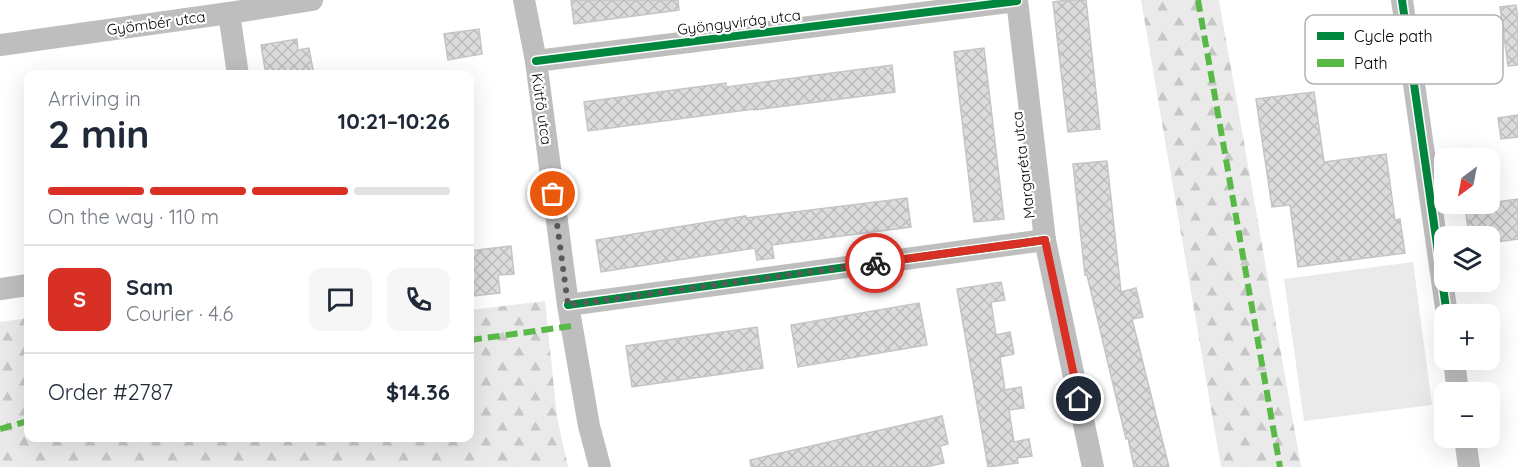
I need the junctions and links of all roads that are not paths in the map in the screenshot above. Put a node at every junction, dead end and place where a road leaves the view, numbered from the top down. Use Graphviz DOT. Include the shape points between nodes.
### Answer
graph roads {
  1 [pos="312,0"];
  2 [pos="524,0"];
  3 [pos="1402,0"];
  4 [pos="1017,1"];
  5 [pos="229,13"];
  6 [pos="1404,15"];
  7 [pos="0,45"];
  8 [pos="536,61"];
  9 [pos="237,70"];
  10 [pos="1414,84"];
  11 [pos="1045,240"];
  12 [pos="24,286"];
  13 [pos="0,289"];
  14 [pos="1445,304"];
  15 [pos="568,305"];
  16 [pos="1466,448"];
  17 [pos="600,467"];
  18 [pos="1093,467"];
  19 [pos="1469,467"];
  1 -- 5 [label="street, Gyömbér utca"];
  2 -- 8 [label="street, Kútfő utca"];
  3 -- 6 [label="street"];
  4 -- 8 [label="street, Gyöngyvirág utca"];
  4 -- 11 [label="street, Margaréta utca"];
  5 -- 7 [label="street, Gyömbér utca"];
  5 -- 9 [label="street"];
  8 -- 15 [label="street, Kútfő utca"];
  10 -- 14 [label="street"];
  11 -- 15 [label="street"];
  11 -- 18 [label="street, Margaréta utca"];
  12 -- 13 [label="street"];
  15 -- 17 [label="street, Kútfő utca"];
  16 -- 19 [label="street"];
}
